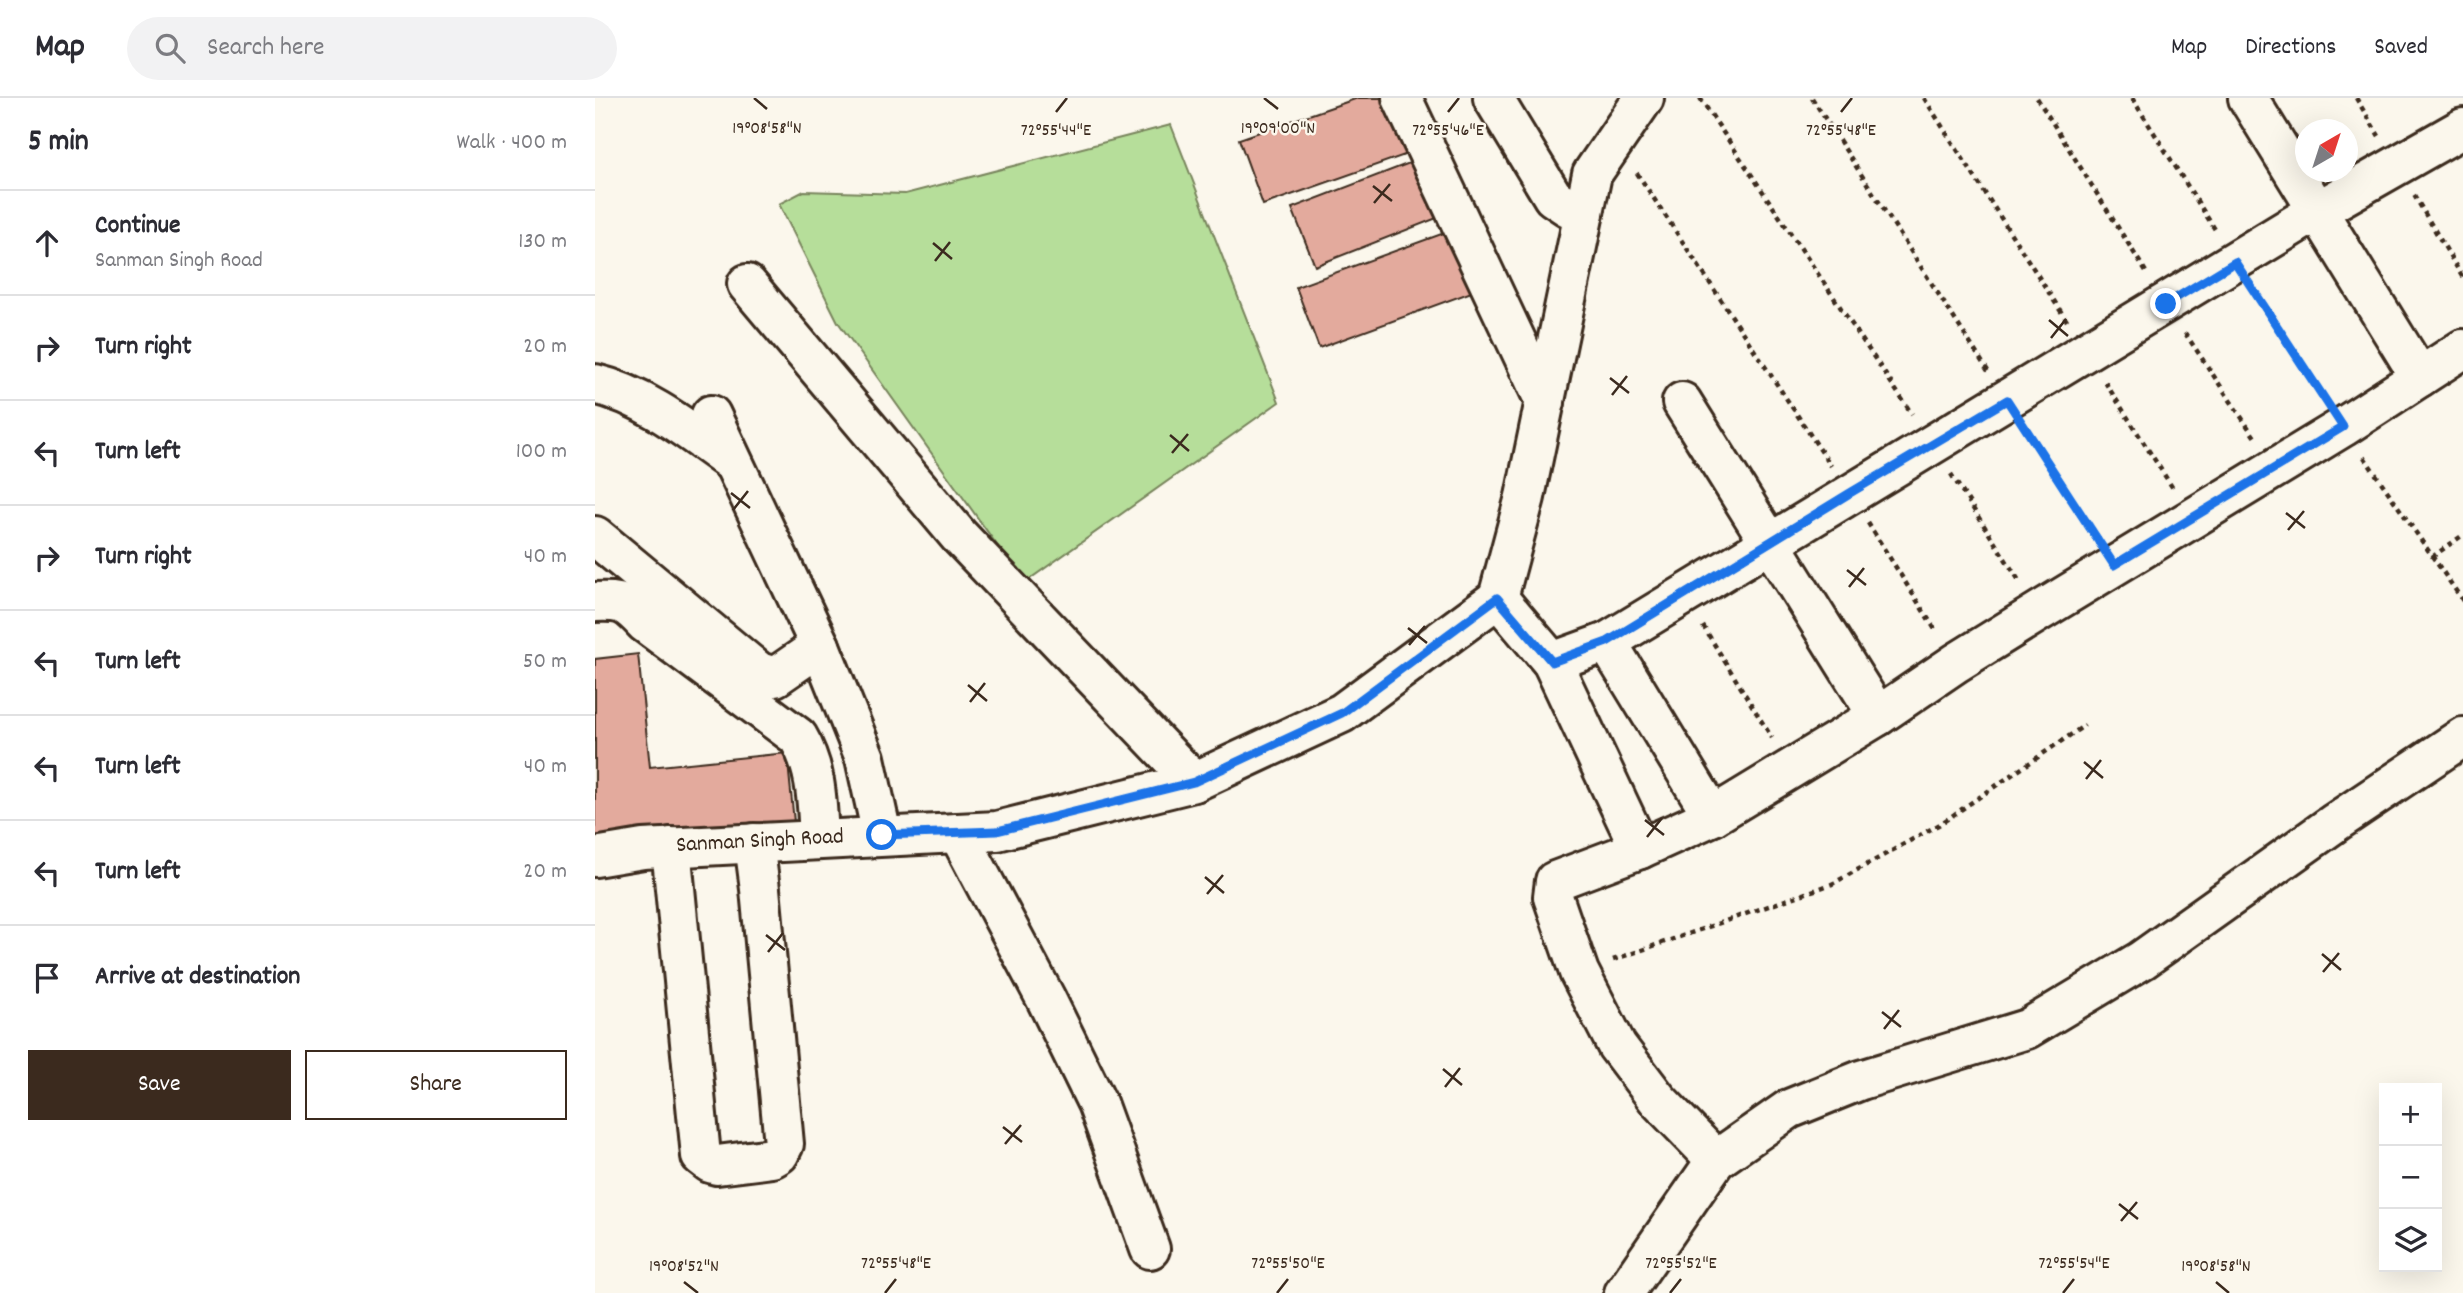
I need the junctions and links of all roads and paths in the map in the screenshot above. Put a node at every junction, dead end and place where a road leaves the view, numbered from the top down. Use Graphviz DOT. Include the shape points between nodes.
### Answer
graph roads {
  1 [pos="1402,98"];
  2 [pos="1493,98"];
  3 [pos="1644,98"];
  4 [pos="1700,98"];
  5 [pos="1812,98"];
  6 [pos="1924,98"];
  7 [pos="2132,98"];
  8 [pos="2248,98"];
  9 [pos="2463,128"];
  10 [pos="1615,140"];
  11 [pos="2317,211"];
  12 [pos="1584,213"];
  13 [pos="2235,262"];
  14 [pos="747,285"];
  15 [pos="2463,349"];
  16 [pos="2087,353"];
  17 [pos="2420,377"];
  18 [pos="595,384"];
  19 [pos="2007,400"];
  20 [pos="1545,402"];
  21 [pos="1682,402"];
  22 [pos="711,415"];
  23 [pos="2343,427"];
  24 [pos="1932,444"];
  25 [pos="734,463"];
  26 [pos="1850,493"];
  27 [pos="2192,518"];
  28 [pos="2463,535"];
  29 [pos="595,536"];
  30 [pos="1770,544"];
  31 [pos="2433,557"];
  32 [pos="2114,565"];
  33 [pos="1685,596"];
  34 [pos="1497,598"];
  35 [pos="2463,601"];
  36 [pos="595,602"];
  37 [pos="2040,611"];
  38 [pos="1607,642"];
  39 [pos="820,646"];
  40 [pos="1552,662"];
  41 [pos="1956,663"];
  42 [pos="1878,716"];
  43 [pos="2085,725"];
  44 [pos="2463,737"];
  45 [pos="1791,769"];
  46 [pos="1194,782"];
  47 [pos="1713,816"];
  48 [pos="958,832"];
  49 [pos="882,835"];
  50 [pos="819,839"];
  51 [pos="754,843"];
  52 [pos="671,847"];
  53 [pos="1640,849"];
  54 [pos="595,858"];
  55 [pos="1579,972"];
  56 [pos="1716,1160"];
  57 [pos="1150,1249"];
  58 [pos="1625,1293"];
  1 -- 20 [label="street"];
  2 -- 12 [label="street" via="1553,197"];
  3 -- 10 [label="street"];
  4 -- 24 [label="path"];
  5 -- 19 [label="path"];
  6 -- 16 [label="path"];
  7 -- 13 [label="path"];
  8 -- 11 [label="street"];
  9 -- 11 [label="street"];
  10 -- 12 [label="street" via="1592,174"];
  10 -- 26 [label="path"];
  11 -- 13 [label="street"];
  11 -- 17 [label="street"];
  12 -- 20 [label="street"];
  13 -- 16 [label="street"];
  13 -- 23 [label="path"];
  14 -- 46 [label="street" via="959,536"];
  15 -- 17 [label="street"];
  16 -- 19 [label="street"];
  16 -- 27 [label="path"];
  17 -- 23 [label="street"];
  18 -- 25 [label="street" via="619,390"];
  19 -- 24 [label="street"];
  19 -- 32 [label="path"];
  20 -- 34 [label="street"];
  21 -- 30 [label="street"];
  22 -- 25 [label="street"];
  23 -- 27 [label="street"];
  23 -- 31 [label="path"];
  24 -- 26 [label="street"];
  24 -- 37 [label="path"];
  25 -- 39 [label="street"];
  26 -- 30 [label="street"];
  26 -- 41 [label="path"];
  27 -- 32 [label="street"];
  28 -- 31 [label="path"];
  29 -- 39 [label="street" via="759,672 775,677"];
  30 -- 33 [label="street"];
  30 -- 42 [label="street"];
  31 -- 35 [label="path"];
  32 -- 37 [label="street"];
  33 -- 38 [label="street"];
  33 -- 45 [label="path"];
  34 -- 40 [label="street"];
  34 -- 46 [label="street, Sanman Singh Road" via="1342,713"];
  36 -- 50 [label="street" via="629,606 645,623 798,737 813,770"];
  37 -- 41 [label="street"];
  38 -- 40 [label="street"];
  38 -- 47 [label="street"];
  39 -- 49 [label="street" via="865,758"];
  40 -- 53 [label="street"];
  41 -- 42 [label="street"];
  42 -- 45 [label="street"];
  43 -- 55 [label="path" via="1940,824 1832,884"];
  44 -- 56 [label="street" via="2142,960 2027,1029 1861,1080 1789,1109"];
  45 -- 47 [label="street"];
  46 -- 48 [label="street, Sanman Singh Road" via="997,831"];
  47 -- 53 [label="street"];
  48 -- 49 [label="street, Sanman Singh Road"];
  48 -- 57 [label="street" via="1097,1103"];
  49 -- 50 [label="street, Sanman Singh Road"];
  50 -- 51 [label="street, Sanman Singh Road"];
  51 -- 52 [label="street, Sanman Singh Road"];
  51 -- 52 [label="street" via="784,1144 772,1158 717,1165 701,1156"];
  52 -- 54 [label="street, Sanman Singh Road"];
  53 -- 55 [label="street" via="1555,881 1553,897"];
  55 -- 56 [label="street" via="1617,1046 1658,1100"];
  56 -- 58 [label="street"];
}
